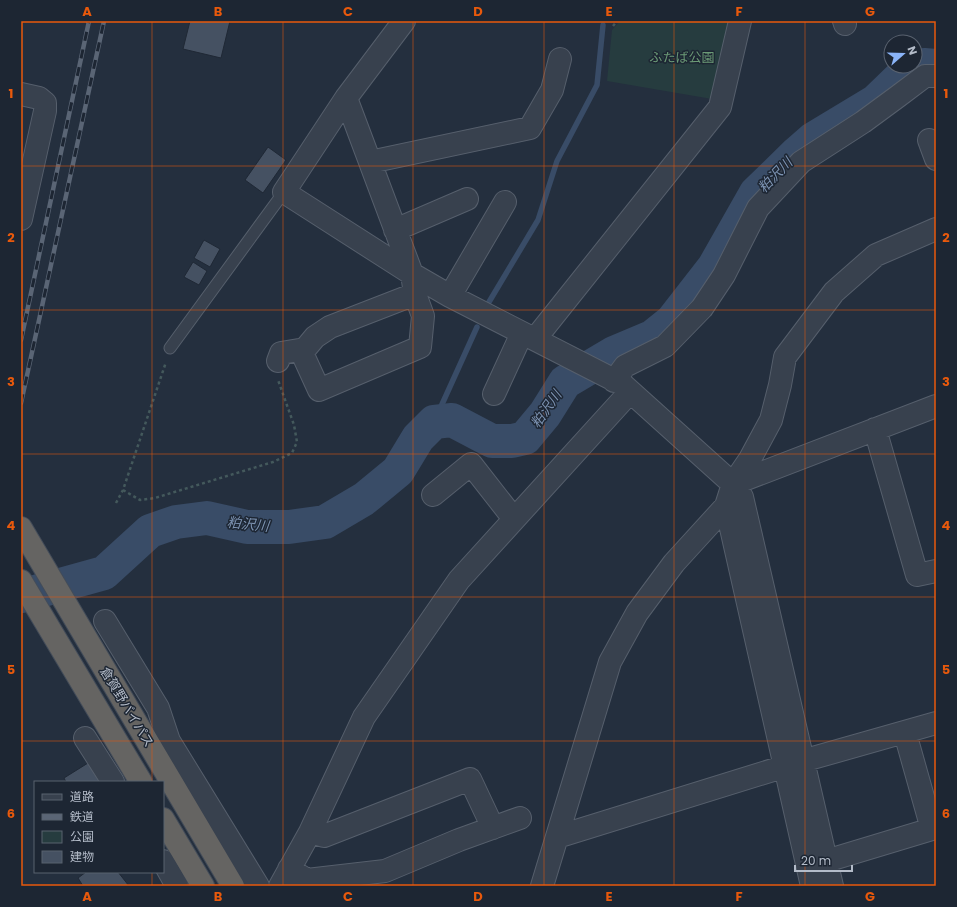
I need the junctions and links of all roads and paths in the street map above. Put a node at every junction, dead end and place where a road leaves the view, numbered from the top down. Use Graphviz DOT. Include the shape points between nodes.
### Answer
graph roads {
  1 [pos="404,21"];
  2 [pos="617,21"];
  3 [pos="740,21"];
  4 [pos="613,26"];
  5 [pos="560,59"];
  6 [pos="936,76"];
  7 [pos="21,94"];
  8 [pos="346,98"];
  9 [pos="370,162"];
  10 [pos="284,192"];
  11 [pos="467,199"];
  12 [pos="505,202"];
  13 [pos="21,219"];
  14 [pos="936,229"];
  15 [pos="396,230"];
  16 [pos="413,284"];
  17 [pos="450,296"];
  18 [pos="528,336"];
  19 [pos="170,348"];
  20 [pos="305,348"];
  21 [pos="278,361"];
  22 [pos="622,386"];
  23 [pos="494,394"];
  24 [pos="936,406"];
  25 [pos="875,429"];
  26 [pos="733,484"];
  27 [pos="123,490"];
  28 [pos="433,495"];
  29 [pos="116,503"];
  30 [pos="726,506"];
  31 [pos="514,520"];
  32 [pos="21,528"];
  33 [pos="936,571"];
  34 [pos="21,581"];
  35 [pos="105,621"];
  36 [pos="936,723"];
  37 [pos="905,733"];
  38 [pos="85,738"];
  39 [pos="793,764"];
  40 [pos="112,781"];
  41 [pos="140,781"];
  42 [pos="520,818"];
  43 [pos="164,821"];
  44 [pos="492,828"];
  45 [pos="310,832"];
  46 [pos="557,837"];
  47 [pos="826,861"];
  48 [pos="164,863"];
  49 [pos="284,878"];
  50 [pos="177,886"];
  51 [pos="203,886"];
  52 [pos="233,886"];
  53 [pos="258,886"];
  54 [pos="542,886"];
  55 [pos="812,886"];
  56 [pos="832,886"];
  1 -- 8 [label="street"];
  2 -- 4 [label="path"];
  3 -- 18 [label="street" via="720,107"];
  5 -- 9 [label="street" via="552,90 530,128"];
  6 -- 22 [label="street" via="925,76 863,122 801,162 758,208 724,275 702,308 665,346 625,366"];
  7 -- 13 [label="street" via="39,98 45,103 45,111"];
  8 -- 9 [label="street"];
  8 -- 10 [label="street"];
  9 -- 15 [label="street"];
  10 -- 16 [label="street"];
  10 -- 19 [label="lane"];
  11 -- 15 [label="street"];
  12 -- 17 [label="street"];
  14 -- 26 [label="street" via="876,255 834,292 785,357 771,420 750,460"];
  15 -- 16 [label="street"];
  16 -- 17 [label="street"];
  16 -- 20 [label="street" via="330,327"];
  16 -- 20 [label="street" via="423,316 420,347 318,390 303,355"];
  17 -- 18 [label="street"];
  18 -- 22 [label="street"];
  18 -- 23 [label="street"];
  19 -- 27 [label="path"];
  20 -- 21 [label="street" via="281,353"];
  21 -- 27 [label="path" via="278,382 294,425 297,442 292,453 273,462 155,498 140,500"];
  22 -- 26 [label="street"];
  22 -- 31 [label="street"];
  24 -- 25 [label="street"];
  25 -- 26 [label="street"];
  25 -- 33 [label="street" via="917,575"];
  26 -- 30 [label="street"];
  26 -- 39 [label="street" via="742,497"];
  27 -- 29 [label="path"];
  28 -- 31 [label="street" via="478,459"];
  30 -- 39 [label="street"];
  30 -- 46 [label="street" via="670,569 637,613 610,662"];
  31 -- 45 [label="street" via="459,580 364,717"];
  32 -- 52 [label="highway, 倉賀野バイパス"];
  34 -- 41 [label="highway, 倉賀野バイパス"];
  35 -- 53 [label="street" via="158,708 169,741"];
  36 -- 37 [label="street"];
  37 -- 39 [label="street"];
  37 -- 47 [label="street" via="932,829"];
  38 -- 40 [label="street"];
  39 -- 46 [label="street"];
  39 -- 47 [label="street"];
  39 -- 55 [label="street"];
  42 -- 44 [label="street"];
  43 -- 51 [label="highway"];
  44 -- 45 [label="street" via="470,779 324,836"];
  44 -- 49 [label="street" via="385,872 307,880"];
  45 -- 49 [label="street"];
  46 -- 54 [label="street"];
  47 -- 56 [label="street"];
  48 -- 50 [label="street"];
}
